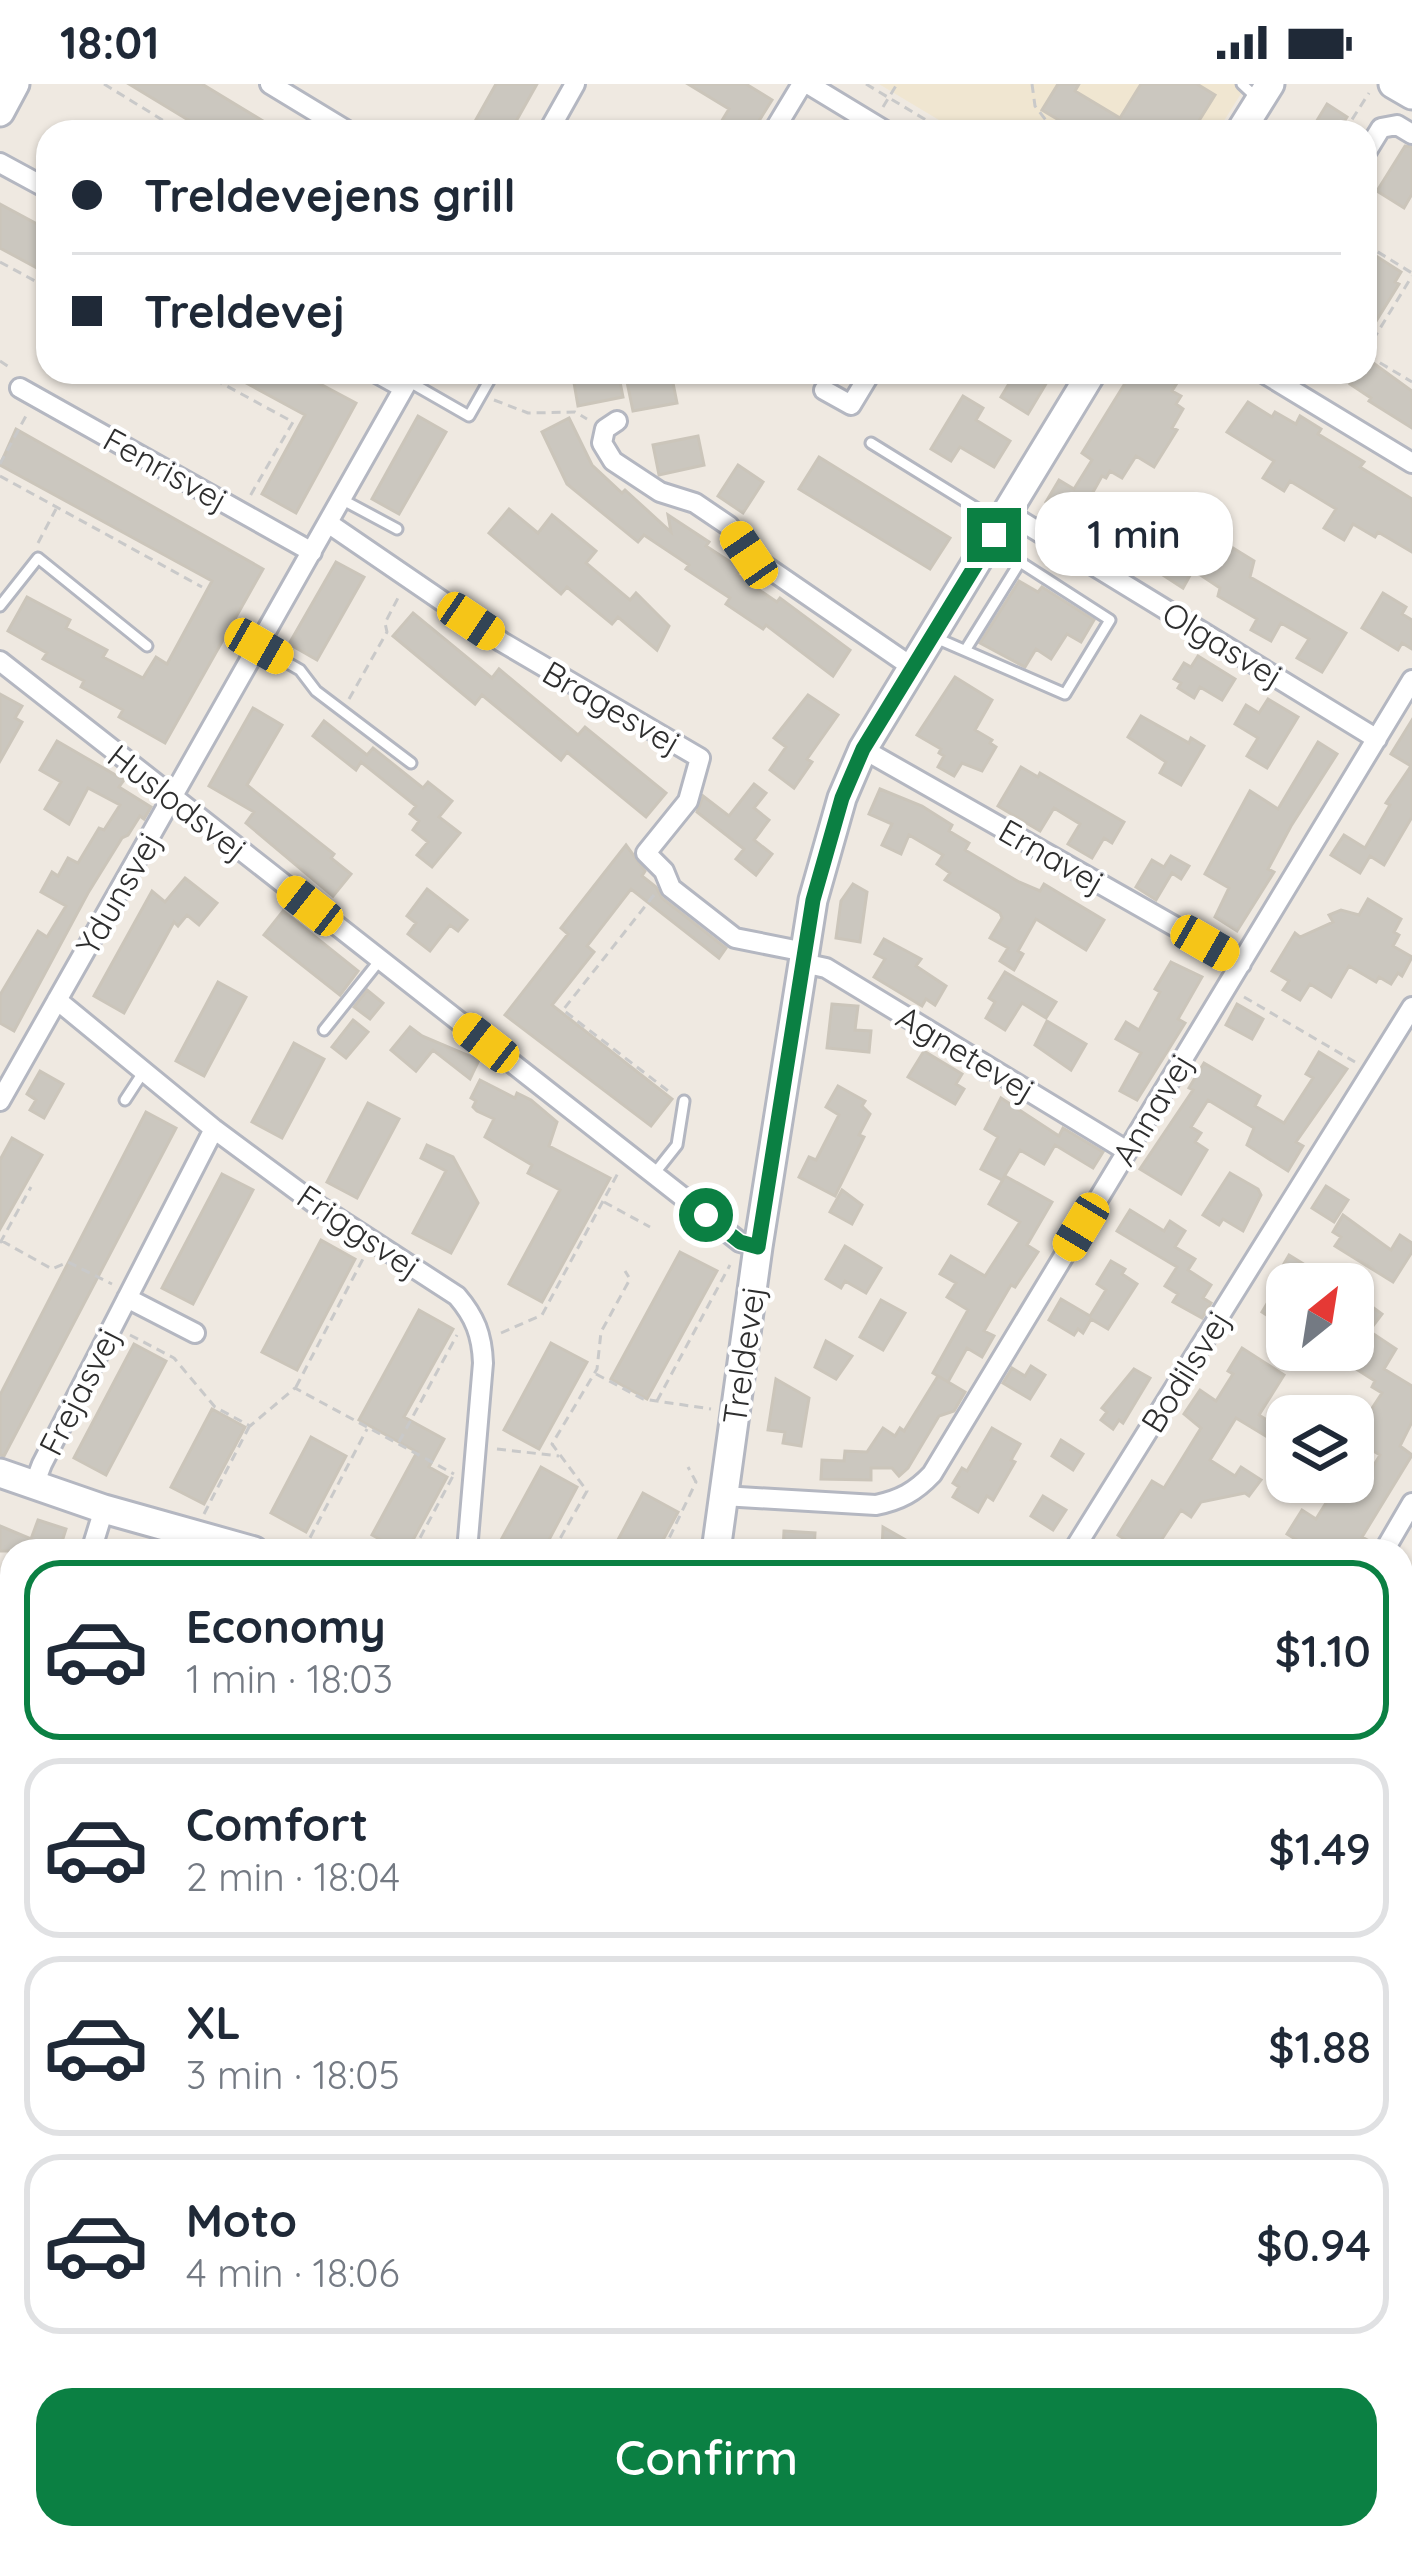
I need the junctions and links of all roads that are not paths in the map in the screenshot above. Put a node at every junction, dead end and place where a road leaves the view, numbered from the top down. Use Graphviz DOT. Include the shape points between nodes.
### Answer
graph roads {
  1 [pos="270,84"];
  2 [pos="575,84"];
  3 [pos="805,84"];
  4 [pos="1383,86"];
  5 [pos="1257,90"];
  6 [pos="1412,95"];
  7 [pos="329,120"];
  8 [pos="555,120"];
  9 [pos="782,120"];
  10 [pos="866,120"];
  11 [pos="1245,120"];
  12 [pos="1412,134"];
  13 [pos="1377,136"];
  14 [pos="0,163"];
  15 [pos="36,183"];
  16 [pos="406,384"];
  17 [pos="415,384"];
  18 [pos="487,384"];
  19 [pos="864,384"];
  20 [pos="1085,384"];
  21 [pos="1282,384"];
  22 [pos="824,390"];
  23 [pos="28,392"];
  24 [pos="610,425"];
  25 [pos="871,442"];
  26 [pos="1412,463"];
  27 [pos="341,499"];
  28 [pos="328,523"];
  29 [pos="1001,524"];
  30 [pos="398,529"];
  31 [pos="312,552"];
  32 [pos="1020,562"];
  33 [pos="0,606"];
  34 [pos="930,636"];
  35 [pos="147,646"];
  36 [pos="259,646"];
  37 [pos="966,649"];
  38 [pos="0,661"];
  39 [pos="912,667"];
  40 [pos="1412,680"];
  41 [pos="1377,739"];
  42 [pos="863,749"];
  43 [pos="411,763"];
  44 [pos="172,798"];
  45 [pos="804,958"];
  46 [pos="380,960"];
  47 [pos="1241,964"];
  48 [pos="57,1000"];
  49 [pos="1412,1007"];
  50 [pos="324,1030"];
  51 [pos="144,1071"];
  52 [pos="125,1100"];
  53 [pos="0,1101"];
  54 [pos="684,1101"];
  55 [pos="214,1129"];
  56 [pos="1127,1150"];
  57 [pos="654,1174"];
  58 [pos="749,1245"];
  59 [pos="128,1298"];
  60 [pos="195,1333"];
  61 [pos="0,1473"];
  62 [pos="34,1485"];
  63 [pos="723,1496"];
  64 [pos="1412,1503"];
  65 [pos="104,1509"];
  66 [pos="95,1539"];
  67 [pos="197,1539"];
  68 [pos="468,1539"];
  69 [pos="718,1539"];
  70 [pos="1080,1539"];
  71 [pos="1391,1539"];
  1 -- 7 [label="street"];
  2 -- 8 [label="street"];
  3 -- 9 [label="street"];
  3 -- 10 [label="street"];
  4 -- 6 [label="street"];
  5 -- 11 [label="street"];
  12 -- 13 [label="street" via="1397,125"];
  14 -- 15 [label="street"];
  16 -- 27 [label="street, Ydunsvej"];
  17 -- 18 [label="lane" via="469,416"];
  19 -- 22 [label="street" via="851,405"];
  20 -- 29 [label="street, Treldevej"];
  21 -- 26 [label="street"];
  23 -- 31 [label="street, Fenrisvej"];
  24 -- 39 [label="street" via="602,443 613,461 729,526 749,555"];
  25 -- 29 [label="lane"];
  27 -- 28 [label="street, Ydunsvej"];
  27 -- 30 [label="lane"];
  28 -- 31 [label="street, Ydunsvej"];
  28 -- 45 [label="street, Bragesvej" via="502,642 700,758 688,801 646,853 671,888 735,938"];
  29 -- 32 [label="lane"];
  29 -- 34 [label="street, Treldevej"];
  29 -- 41 [label="street, Olgasvej"];
  31 -- 36 [label="street, Ydunsvej"];
  32 -- 37 [label="lane"];
  32 -- 37 [label="lane" via="1110,620 1065,694"];
  33 -- 35 [label="lane" via="38,558"];
  34 -- 37 [label="lane"];
  34 -- 39 [label="street, Treldevej"];
  36 -- 43 [label="lane"];
  36 -- 44 [label="street, Ydunsvej"];
  38 -- 44 [label="street, Huslodsvej"];
  39 -- 42 [label="street, Treldevej"];
  40 -- 41 [label="street, Annavej"];
  41 -- 47 [label="street, Annavej"];
  42 -- 45 [label="street, Treldevej" via="825,848"];
  42 -- 47 [label="street, Ernavej"];
  44 -- 46 [label="street, Huslodsvej"];
  44 -- 48 [label="street, Ydunsvej"];
  45 -- 56 [label="street, Agnetevej"];
  45 -- 58 [label="street, Treldevej"];
  46 -- 50 [label="lane"];
  46 -- 57 [label="street, Huslodsvej"];
  47 -- 56 [label="street, Annavej"];
  48 -- 51 [label="street, Friggsvej"];
  48 -- 53 [label="street, Ydunsvej"];
  49 -- 70 [label="street, Bodilsvej"];
  51 -- 52 [label="lane"];
  51 -- 55 [label="street, Friggsvej"];
  54 -- 57 [label="lane" via="677,1144"];
  55 -- 59 [label="street, Frejasvej"];
  55 -- 68 [label="street, Friggsvej" via="458,1296 472,1314 482,1340"];
  56 -- 63 [label="street, Annavej" via="916,1490 876,1505"];
  57 -- 58 [label="street, Huslodsvej"];
  58 -- 63 [label="street, Treldevej"];
  59 -- 60 [label="street, Frejasvej"];
  59 -- 62 [label="street, Frejasvej"];
  61 -- 62 [label="street"];
  62 -- 65 [label="street"];
  63 -- 69 [label="street, Treldevej"];
  64 -- 71 [label="street"];
  65 -- 66 [label="street"];
  65 -- 67 [label="street"];
}
